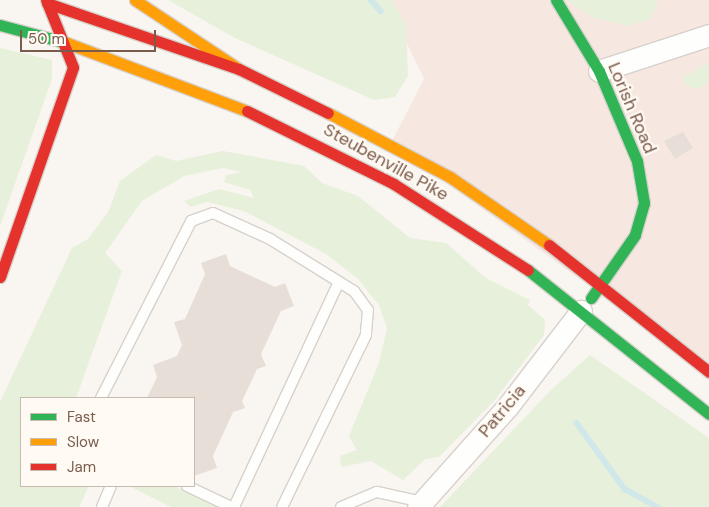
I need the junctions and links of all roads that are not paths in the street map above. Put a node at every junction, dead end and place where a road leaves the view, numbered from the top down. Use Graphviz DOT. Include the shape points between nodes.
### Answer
graph roads {
  1 [pos="136,0"];
  2 [pos="556,0"];
  3 [pos="43,1"];
  4 [pos="0,25"];
  5 [pos="709,35"];
  6 [pos="67,43"];
  7 [pos="239,69"];
  8 [pos="599,71"];
  9 [pos="0,277"];
  10 [pos="339,282"];
  11 [pos="602,284"];
  12 [pos="581,310"];
  13 [pos="709,372"];
  14 [pos="102,397"];
  15 [pos="709,414"];
  16 [pos="112,487"];
  17 [pos="189,487"];
  18 [pos="420,504"];
  19 [pos="102,507"];
  20 [pos="232,507"];
  21 [pos="282,507"];
  22 [pos="341,507"];
  1 -- 7 [label="main road"];
  2 -- 8 [label="main road, Lorish Road"];
  3 -- 6 [label="main road"];
  3 -- 7 [label="main road, Steubenville Pike"];
  4 -- 6 [label="main road, Steubenville Pike"];
  5 -- 8 [label="street"];
  6 -- 9 [label="main road" via="73,67 69,83"];
  6 -- 12 [label="main road, Steubenville Pike" via="179,81 335,152 462,225"];
  7 -- 11 [label="main road, Steubenville Pike" via="347,120 450,177"];
  8 -- 11 [label="main road, Lorish Road" via="637,161 644,203 634,235"];
  10 -- 14 [label="lane" via="270,239 213,213 191,221"];
  10 -- 20 [label="lane"];
  10 -- 21 [label="lane" via="354,291 368,310 366,335"];
  11 -- 12 [label="main road, Lorish Road"];
  11 -- 13 [label="main road, Steubenville Pike"];
  12 -- 15 [label="main road, Steubenville Pike"];
  12 -- 18 [label="street, Patricia" via="508,406"];
  16 -- 19 [label="lane"];
  17 -- 20 [label="lane"];
  18 -- 22 [label="lane" via="377,492"];
}
